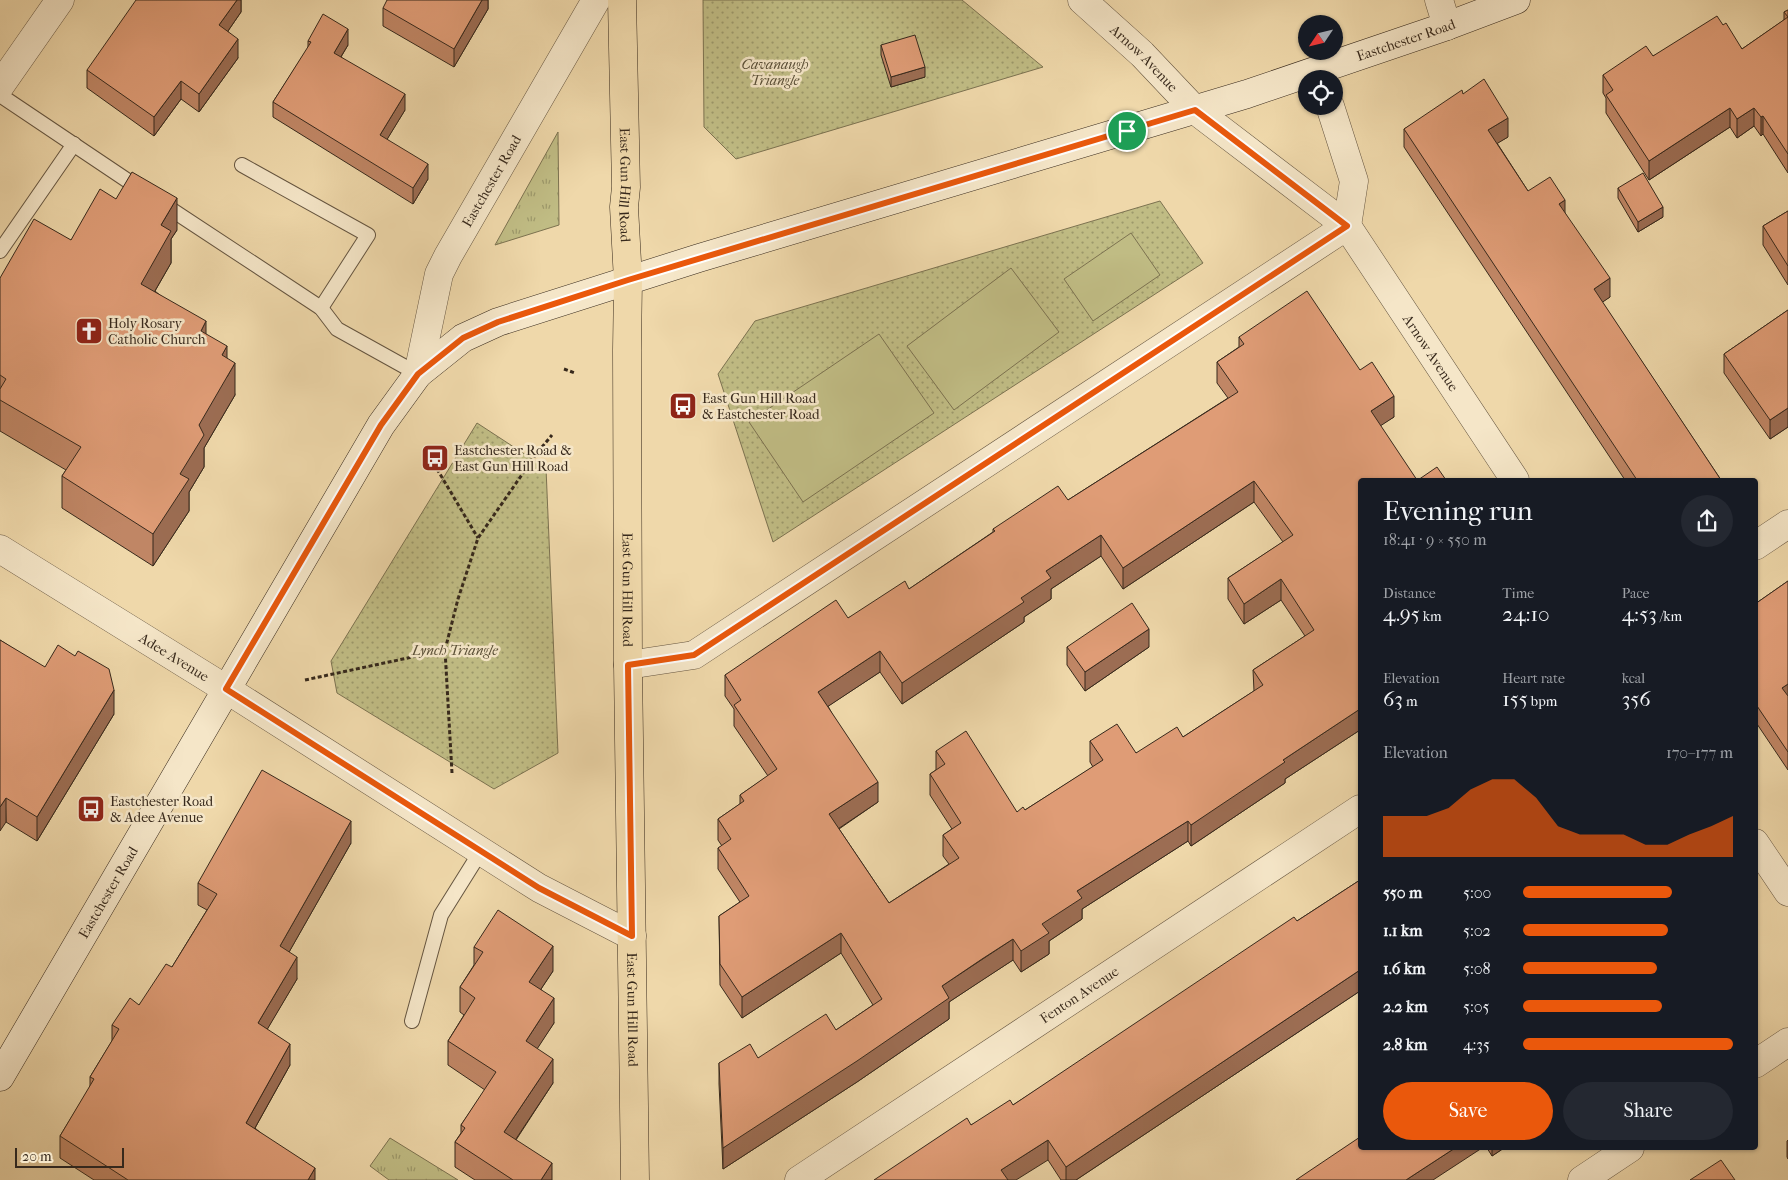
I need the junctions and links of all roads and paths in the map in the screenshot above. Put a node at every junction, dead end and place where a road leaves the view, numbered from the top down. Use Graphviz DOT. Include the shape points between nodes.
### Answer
graph roads {
  1 [pos="60,0"];
  2 [pos="596,0"];
  3 [pos="622,0"];
  4 [pos="1082,0"];
  5 [pos="1439,0"];
  6 [pos="1516,0"];
  7 [pos="1447,26"];
  8 [pos="1331,70"];
  9 [pos="1298,80"];
  10 [pos="0,86"];
  11 [pos="0,95"];
  12 [pos="1195,110"];
  13 [pos="1333,115"];
  14 [pos="74,144"];
  15 [pos="242,165"];
  16 [pos="1347,226"];
  17 [pos="0,251"];
  18 [pos="628,280"];
  19 [pos="322,308"];
  20 [pos="564,369"];
  21 [pos="575,373"];
  22 [pos="418,374"];
  23 [pos="552,435"];
  24 [pos="437,469"];
  25 [pos="1514,478"];
  26 [pos="1788,524"];
  27 [pos="478,538"];
  28 [pos="1758,544"];
  29 [pos="0,549"];
  30 [pos="445,650"];
  31 [pos="628,665"];
  32 [pos="305,680"];
  33 [pos="226,689"];
  34 [pos="452,772"];
  35 [pos="1358,810"];
  36 [pos="1758,847"];
  37 [pos="481,851"];
  38 [pos="1788,892"];
  39 [pos="632,936"];
  40 [pos="412,1021"];
  41 [pos="1788,1042"];
  42 [pos="1758,1062"];
  43 [pos="0,1077"];
  44 [pos="1627,1150"];
  45 [pos="635,1180"];
  46 [pos="799,1180"];
  47 [pos="1582,1180"];
  1 -- 10 [label="street"];
  2 -- 22 [label="street, Eastchester Road" via="439,274"];
  3 -- 18 [label="main road, East Gun Hill Road"];
  4 -- 12 [label="street, Arnow Avenue" via="1142,54"];
  5 -- 7 [label="street"];
  6 -- 7 [label="street, Eastchester Road"];
  7 -- 8 [label="street, Eastchester Road"];
  9 -- 12 [label="street, Eastchester Road"];
  11 -- 14 [label="lane"];
  12 -- 16 [label="street, Arnow Avenue"];
  12 -- 18 [label="street, Eastchester Road"];
  13 -- 16 [label="street" via="1354,181"];
  14 -- 17 [label="lane"];
  14 -- 19 [label="lane"];
  15 -- 19 [label="lane" via="368,235"];
  16 -- 25 [label="street, Arnow Avenue"];
  16 -- 31 [label="street" via="694,655"];
  18 -- 22 [label="street, Eastchester Road" via="498,322 463,338"];
  18 -- 31 [label="main road, East Gun Hill Road"];
  19 -- 22 [label="lane" via="337,329"];
  20 -- 21 [label="path"];
  22 -- 33 [label="street, Eastchester Road" via="381,425"];
  23 -- 27 [label="path"];
  24 -- 27 [label="path"];
  26 -- 28 [label="street"];
  27 -- 30 [label="path"];
  29 -- 33 [label="street, Adee Avenue"];
  30 -- 32 [label="path"];
  30 -- 34 [label="path"];
  31 -- 39 [label="main road, East Gun Hill Road"];
  33 -- 37 [label="street, Adee Avenue"];
  33 -- 43 [label="street, Eastchester Road"];
  35 -- 46 [label="street, Fenton Avenue"];
  36 -- 38 [label="street"];
  37 -- 39 [label="street, Adee Avenue" via="539,888"];
  37 -- 40 [label="lane" via="441,915"];
  39 -- 45 [label="main road, East Gun Hill Road"];
  41 -- 42 [label="street"];
  44 -- 47 [label="street"];
}
